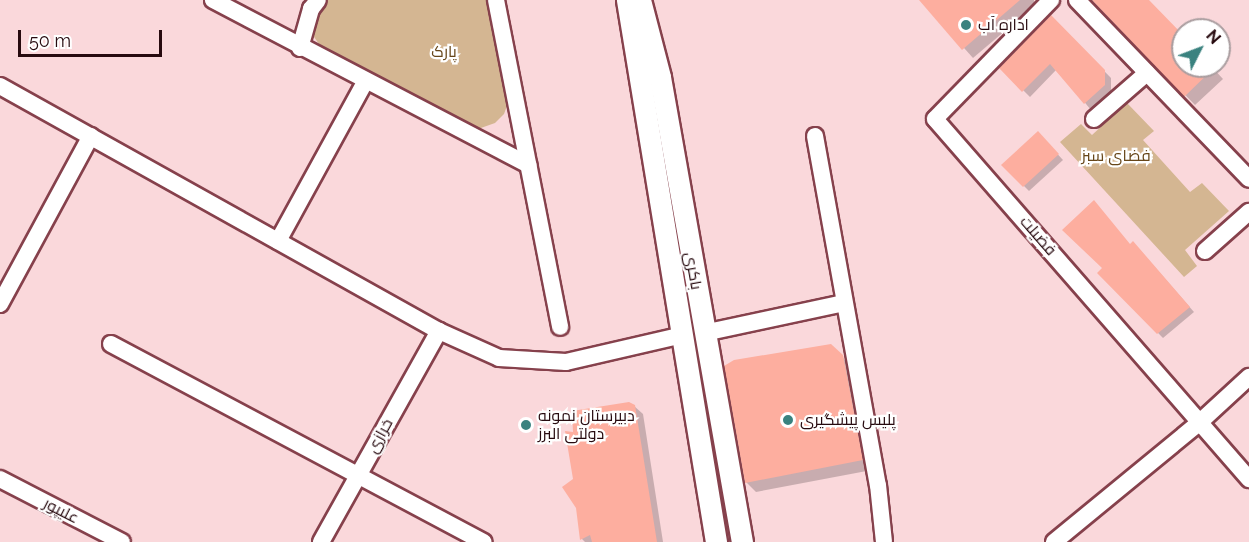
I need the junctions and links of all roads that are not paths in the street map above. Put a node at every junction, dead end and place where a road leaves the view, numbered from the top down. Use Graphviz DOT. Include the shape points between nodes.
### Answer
graph roads {
  1 [pos="213,0"];
  2 [pos="318,0"];
  3 [pos="496,0"];
  4 [pos="627,0"];
  5 [pos="640,0"];
  6 [pos="1051,0"];
  7 [pos="1077,0"];
  8 [pos="300,48"];
  9 [pos="1147,73"];
  10 [pos="365,82"];
  11 [pos="0,86"];
  12 [pos="1094,119"];
  13 [pos="91,136"];
  14 [pos="816,136"];
  15 [pos="528,165"];
  16 [pos="1249,179"];
  17 [pos="1249,212"];
  18 [pos="278,241"];
  19 [pos="1205,251"];
  20 [pos="4,286"];
  21 [pos="844,303"];
  22 [pos="0,304"];
  23 [pos="560,327"];
  24 [pos="439,331"];
  25 [pos="704,333"];
  26 [pos="683,335"];
  27 [pos="111,344"];
  28 [pos="1249,377"];
  29 [pos="1200,422"];
  30 [pos="358,476"];
  31 [pos="0,479"];
  32 [pos="1249,479"];
  33 [pos="123,542"];
  34 [pos="321,542"];
  35 [pos="484,542"];
  36 [pos="716,542"];
  37 [pos="742,542"];
  38 [pos="884,542"];
  39 [pos="1054,542"];
  1 -- 8 [label="street"];
  2 -- 8 [label="street" via="311,9"];
  3 -- 15 [label="street"];
  4 -- 26 [label="street, باکری"];
  5 -- 25 [label="street, باکری" via="660,77"];
  6 -- 29 [label="street, فضیلت" via="935,119"];
  7 -- 9 [label="street"];
  8 -- 10 [label="street"];
  9 -- 12 [label="street"];
  9 -- 16 [label="street"];
  10 -- 15 [label="street"];
  10 -- 18 [label="street"];
  11 -- 13 [label="street"];
  13 -- 18 [label="street"];
  13 -- 20 [label="street"];
  14 -- 21 [label="street"];
  15 -- 23 [label="street"];
  17 -- 19 [label="street"];
  18 -- 24 [label="street"];
  20 -- 22 [label="street"];
  21 -- 25 [label="street"];
  21 -- 38 [label="street" via="878,485"];
  24 -- 26 [label="street" via="499,358 566,362"];
  24 -- 30 [label="street, خرازی"];
  25 -- 26 [label="street"];
  25 -- 37 [label="street, باکری"];
  26 -- 36 [label="street, باکری"];
  27 -- 30 [label="street"];
  28 -- 29 [label="street"];
  29 -- 32 [label="street, فضیلت"];
  29 -- 39 [label="street"];
  30 -- 34 [label="street, خرازی"];
  30 -- 35 [label="street"];
  31 -- 33 [label="street, علیپور"];
}
